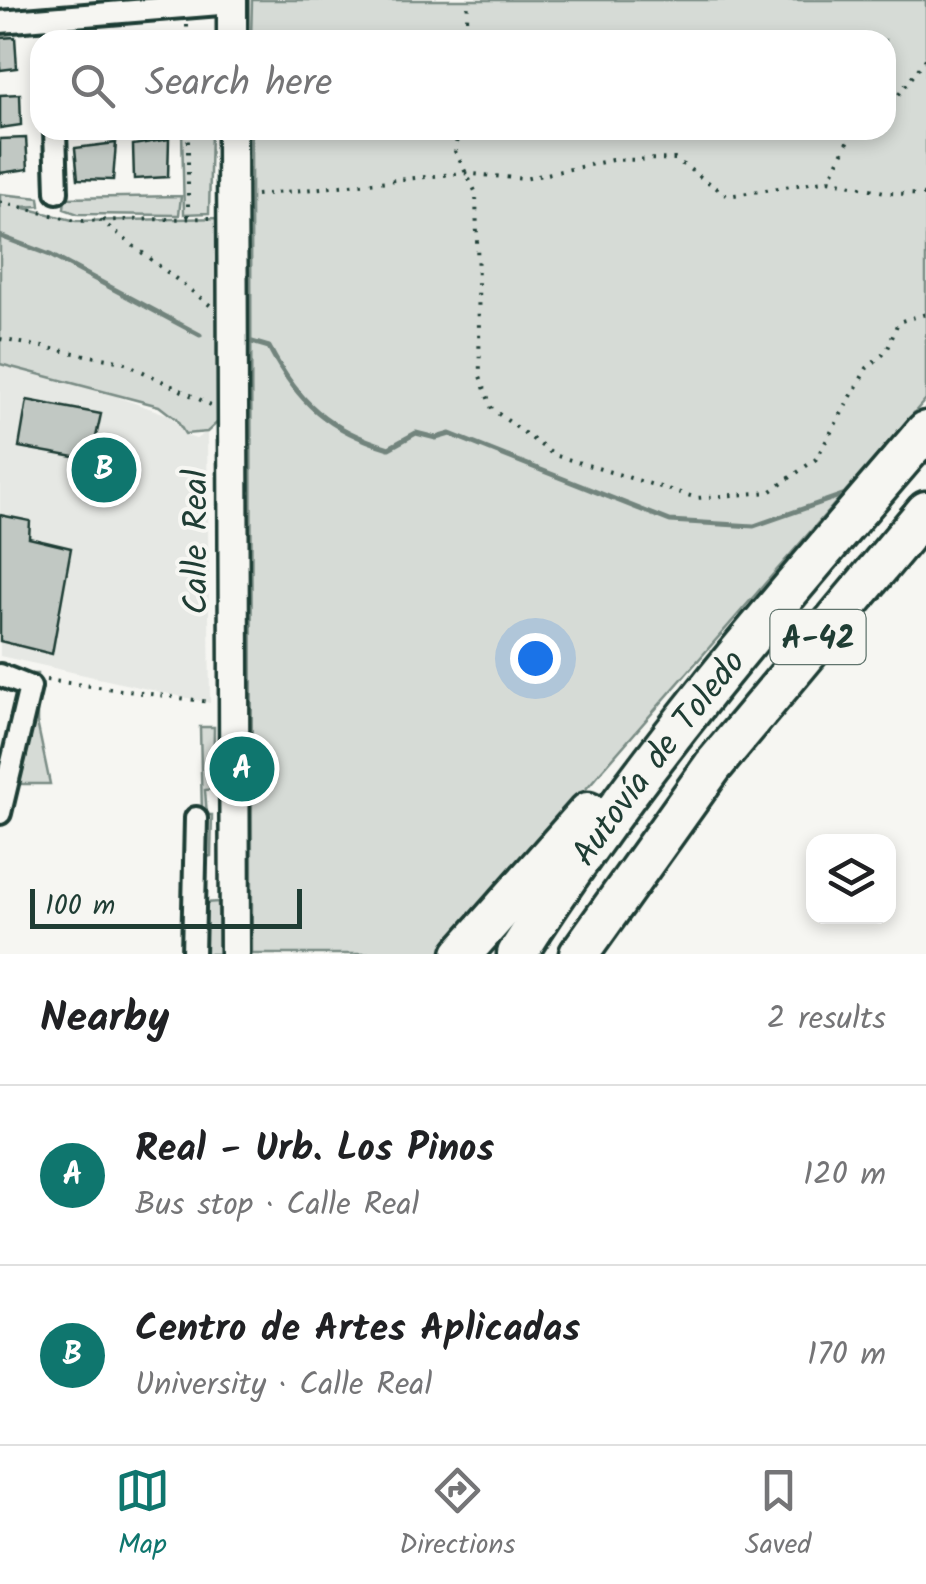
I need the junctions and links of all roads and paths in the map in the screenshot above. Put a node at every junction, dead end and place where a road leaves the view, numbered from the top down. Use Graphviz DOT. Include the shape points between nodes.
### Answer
graph roads {
  1 [pos="468,0"];
  2 [pos="232,2"];
  3 [pos="72,9"];
  4 [pos="0,22"];
  5 [pos="52,30"];
  6 [pos="232,30"];
  7 [pos="466,30"];
  8 [pos="926,59"];
  9 [pos="896,98"];
  10 [pos="55,140"];
  11 [pos="188,140"];
  12 [pos="232,140"];
  13 [pos="456,140"];
  14 [pos="849,140"];
  15 [pos="463,173"];
  16 [pos="828,180"];
  17 [pos="57,192"];
  18 [pos="926,195"];
  19 [pos="0,202"];
  20 [pos="232,208"];
  21 [pos="188,219"];
  22 [pos="100,220"];
  23 [pos="926,314"];
  24 [pos="232,323"];
  25 [pos="0,339"];
  26 [pos="232,408"];
  27 [pos="926,430"];
  28 [pos="926,511"];
  29 [pos="0,674"];
  30 [pos="710,685"];
  31 [pos="30,687"];
  32 [pos="233,705"];
  33 [pos="0,813"];
  34 [pos="196,818"];
  35 [pos="193,954"];
  36 [pos="235,954"];
  37 [pos="462,954"];
  38 [pos="517,954"];
  39 [pos="579,954"];
  1 -- 7 [label="path"];
  2 -- 3 [label="street"];
  2 -- 6 [label="street"];
  3 -- 5 [label="street"];
  4 -- 5 [label="street"];
  8 -- 9 [label="path"];
  10 -- 17 [label="street"];
  11 -- 21 [label="path"];
  12 -- 20 [label="street, Calle Real"];
  13 -- 15 [label="path"];
  14 -- 16 [label="path"];
  15 -- 16 [label="path" via="524,179 612,160 675,159 728,196"];
  15 -- 20 [label="path"];
  15 -- 23 [label="path" via="476,194 480,376 492,409 554,455 697,498 770,492 816,459 868,368 887,351 898,322"];
  16 -- 18 [label="path"];
  19 -- 22 [label="path"];
  20 -- 21 [label="path"];
  20 -- 24 [label="street, Calle Real"];
  21 -- 22 [label="path"];
  22 -- 24 [label="path"];
  24 -- 26 [label="street, Calle Real"];
  25 -- 26 [label="path" via="123,362 212,406"];
  26 -- 32 [label="street, Calle Real"];
  27 -- 30 [label="highway, Autovía de Toledo / A-42"];
  28 -- 39 [label="highway, Autovía de Toledo / A-42" via="713,766"];
  29 -- 31 [label="street"];
  30 -- 37 [label="highway" via="685,700"];
  30 -- 38 [label="highway, Autovía de Toledo / A-42"];
  31 -- 32 [label="path" via="36,679"];
  31 -- 33 [label="street"];
  32 -- 36 [label="street, Calle Real"];
  34 -- 35 [label="street"];
}
